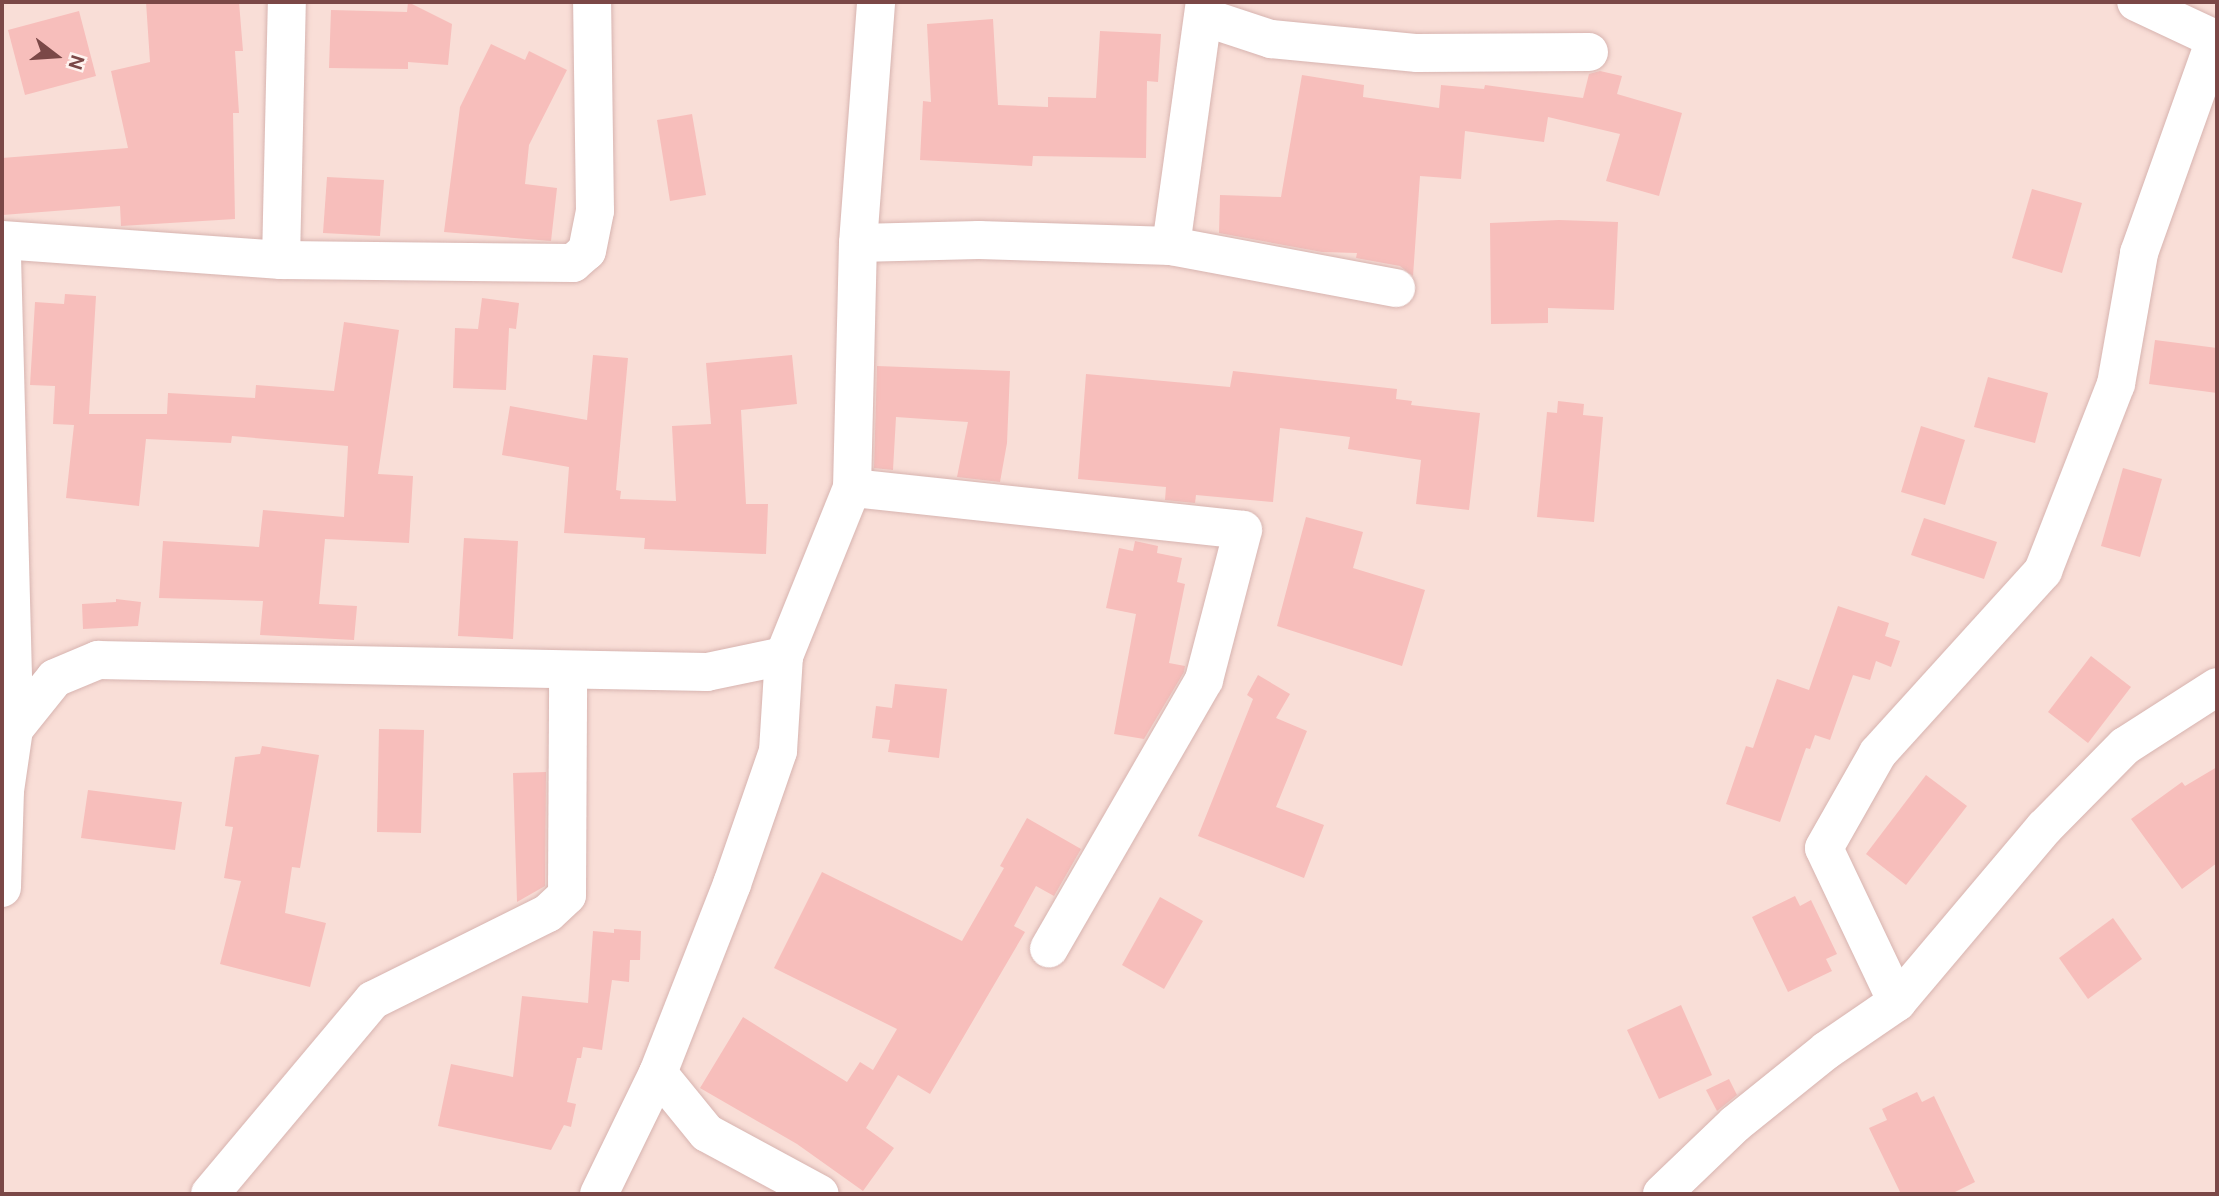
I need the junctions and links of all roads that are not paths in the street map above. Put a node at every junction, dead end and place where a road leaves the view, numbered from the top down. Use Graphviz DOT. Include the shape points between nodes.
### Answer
graph roads {
  1 [pos="287,2"];
  2 [pos="592,2"];
  3 [pos="876,2"];
  4 [pos="2136,2"];
  5 [pos="1204,9"];
  6 [pos="1589,52"];
  7 [pos="2,240"];
  8 [pos="859,243"];
  9 [pos="1171,246"];
  10 [pos="2,256"];
  11 [pos="281,260"];
  12 [pos="1396,288"];
  13 [pos="852,488"];
  14 [pos="783,656"];
  15 [pos="568,670"];
  16 [pos="2217,687"];
  17 [pos="15,729"];
  18 [pos="2,888"];
  19 [pos="1049,948"];
  20 [pos="1897,1002"];
  21 [pos="657,1073"];
  22 [pos="210,1194"];
  23 [pos="599,1194"];
  24 [pos="820,1194"];
  25 [pos="1662,1194"];
  1 -- 11 [label="street"];
  2 -- 11 [label="street" via="596,211 587,251 573,263"];
  3 -- 8 [label="street"];
  4 -- 20 [label="street" via="2215,39 2139,253 2116,384 2043,571 1878,754 1824,848"];
  5 -- 6 [label="street" via="1271,38 1417,52"];
  5 -- 9 [label="street"];
  7 -- 11 [label="street"];
  8 -- 9 [label="street" via="979,240"];
  8 -- 13 [label="street"];
  9 -- 12 [label="street"];
  10 -- 17 [label="street"];
  13 -- 14 [label="street"];
  13 -- 19 [label="street" via="1243,530 1205,680"];
  14 -- 15 [label="street" via="706,672"];
  14 -- 21 [label="street" via="778,751 732,884"];
  15 -- 17 [label="street" via="98,660 55,678"];
  15 -- 22 [label="street" via="567,895 548,913 373,1000"];
  16 -- 20 [label="street" via="2126,746 2044,828"];
  17 -- 18 [label="street" via="5,791"];
  20 -- 25 [label="street" via="1827,1050 1735,1124"];
  21 -- 23 [label="street"];
  21 -- 24 [label="street" via="706,1133"];
}
